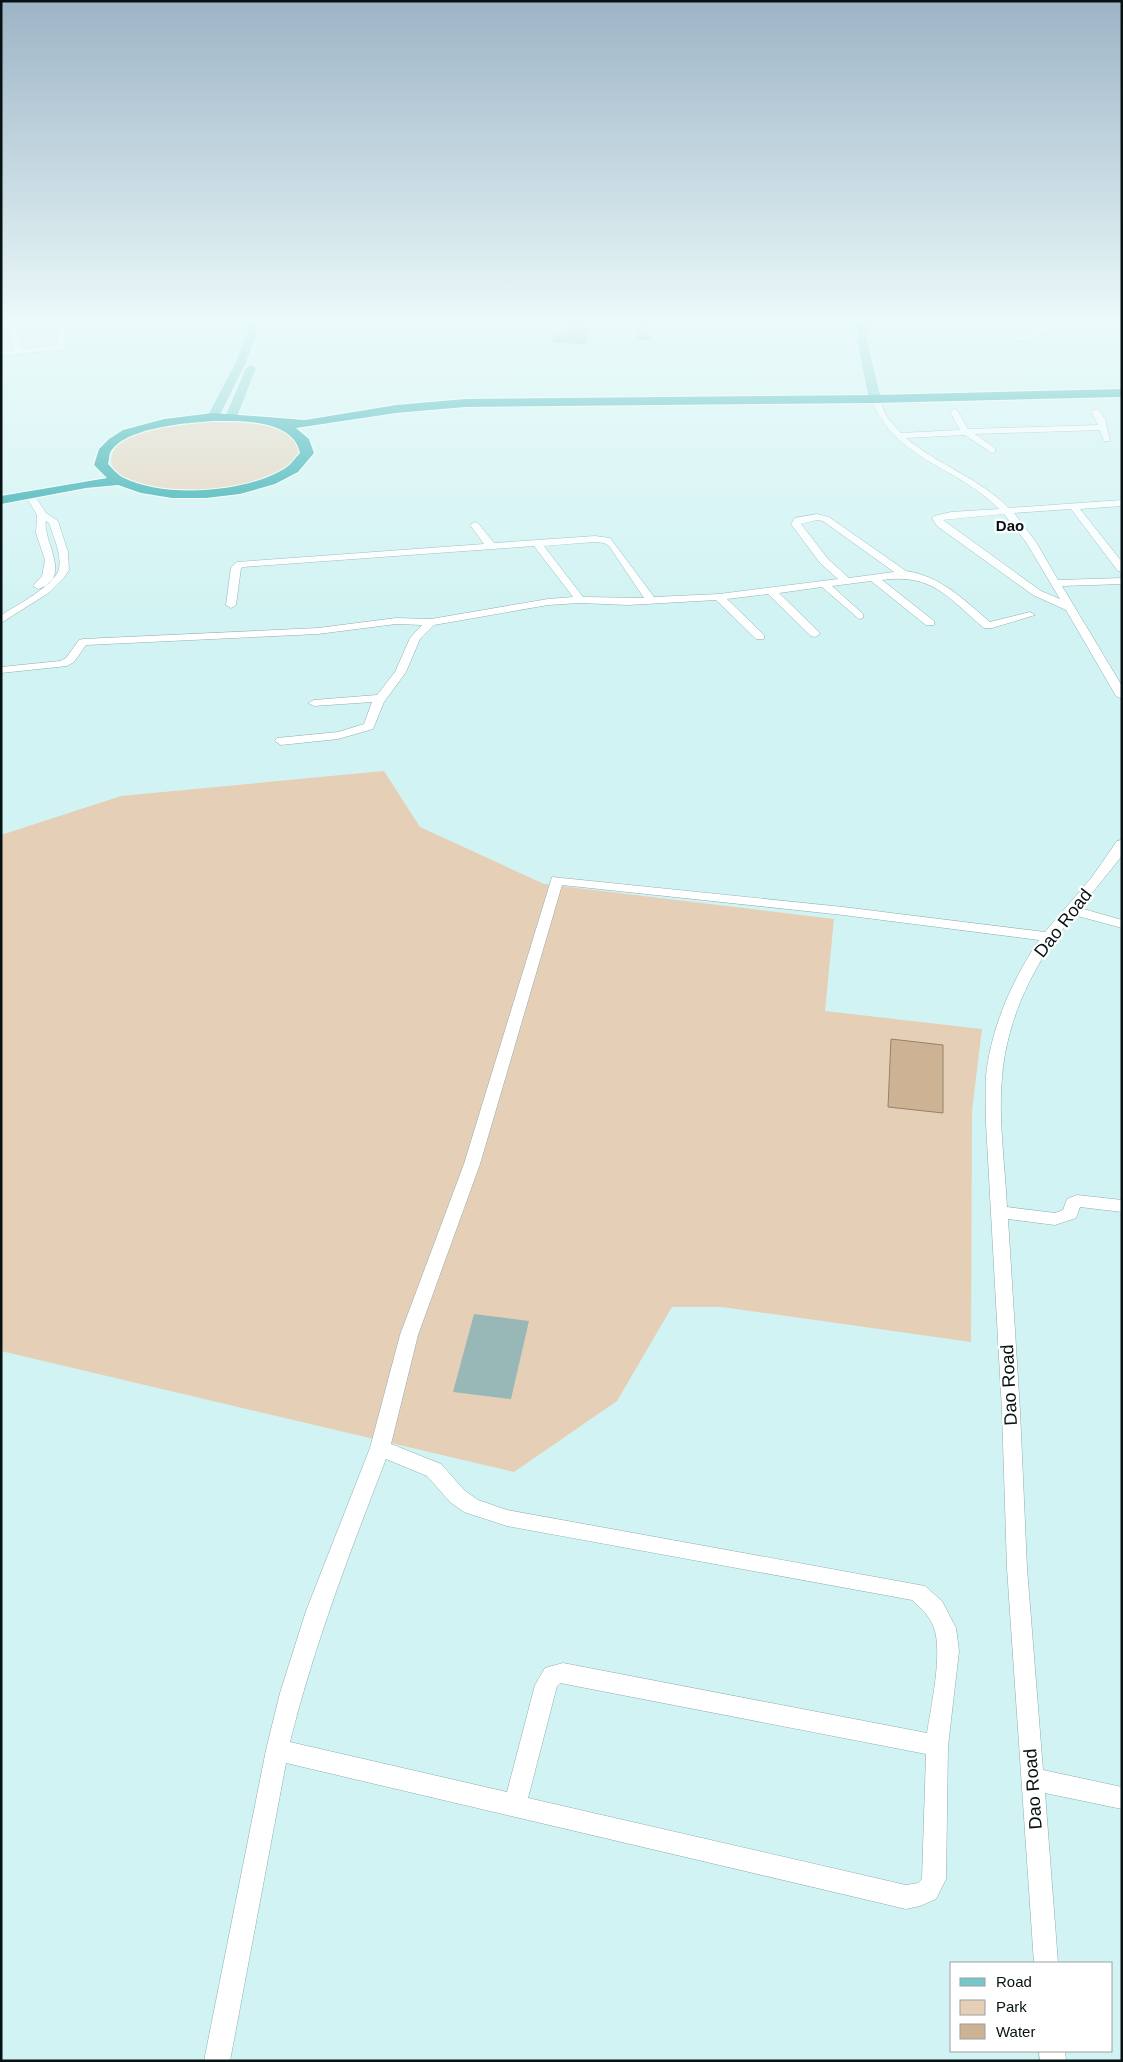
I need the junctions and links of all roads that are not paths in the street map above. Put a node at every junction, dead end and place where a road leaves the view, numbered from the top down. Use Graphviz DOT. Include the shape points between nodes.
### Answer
graph roads {
  1 [pos="354,416"];
  2 [pos="881,416"];
  3 [pos="957,416"];
  4 [pos="1098,416"];
  5 [pos="213,417"];
  6 [pos="231,417"];
  7 [pos="314,423"];
  8 [pos="274,424"];
  9 [pos="1104,427"];
  10 [pos="966,431"];
  11 [pos="298,434"];
  12 [pos="898,436"];
  13 [pos="1107,439"];
  14 [pos="992,450"];
  15 [pos="104,472"];
  16 [pos="117,481"];
  17 [pos="86,484"];
  18 [pos="30,495"];
  19 [pos="1,500"];
  20 [pos="1122,503"];
  21 [pos="1072,506"];
  22 [pos="1007,510"];
  23 [pos="42,515"];
  24 [pos="474,525"];
  25 [pos="536,542"];
  26 [pos="491,546"];
  27 [pos="1122,569"];
  28 [pos="903,574"];
  29 [pos="872,577"];
  30 [pos="845,580"];
  31 [pos="1122,581"];
  32 [pos="1055,582"];
  33 [pos="823,583"];
  34 [pos="771,592"];
  35 [pos="719,597"];
  36 [pos="580,600"];
  37 [pos="651,600"];
  38 [pos="231,605"];
  39 [pos="1070,608"];
  40 [pos="1,612"];
  41 [pos="859,616"];
  42 [pos="1030,616"];
  43 [pos="1,620"];
  44 [pos="431,622"];
  45 [pos="930,623"];
  46 [pos="815,634"];
  47 [pos="760,637"];
  48 [pos="1,670"];
  49 [pos="1122,696"];
  50 [pos="381,698"];
  51 [pos="314,703"];
  52 [pos="281,741"];
  53 [pos="1122,844"];
  54 [pos="1070,910"];
  55 [pos="1122,924"];
  56 [pos="1049,937"];
  57 [pos="1122,1206"];
  58 [pos="1000,1212"];
  59 [pos="380,1448"];
  60 [pos="937,1746"];
  61 [pos="277,1750"];
  62 [pos="1032,1779"];
  63 [pos="1122,1798"];
  64 [pos="515,1804"];
  65 [pos="1046,1962"];
  66 [pos="216,2061"];
  1 -- 7 [label="highway"];
  2 -- 12 [label="street"];
  3 -- 10 [label="street"];
  4 -- 9 [label="street"];
  5 -- 6 [label="highway"];
  5 -- 15 [label="highway" via="160,423 118,438 103,452 100,465"];
  6 -- 8 [label="highway"];
  7 -- 8 [label="highway"];
  7 -- 11 [label="highway" via="302,428"];
  8 -- 11 [label="highway"];
  9 -- 10 [label="street"];
  9 -- 13 [label="street"];
  10 -- 12 [label="street"];
  10 -- 14 [label="street"];
  11 -- 16 [label="highway" via="306,443 305,458 288,473 257,485 216,492 174,493 142,489"];
  12 -- 22 [label="street" via="984,490"];
  15 -- 16 [label="highway"];
  15 -- 17 [label="highway"];
  16 -- 17 [label="highway"];
  17 -- 18 [label="highway"];
  18 -- 19 [label="highway"];
  18 -- 23 [label="street"];
  20 -- 21 [label="street"];
  21 -- 22 [label="street"];
  21 -- 27 [label="street"];
  22 -- 32 [label="street"];
  22 -- 39 [label="street" via="937,518 1037,593"];
  23 -- 40 [label="street" via="39,522 51,561 48,577"];
  23 -- 43 [label="street" via="53,521 64,570 56,582"];
  24 -- 26 [label="street"];
  25 -- 26 [label="street"];
  25 -- 36 [label="street"];
  25 -- 37 [label="street" via="606,540"];
  26 -- 38 [label="street" via="240,564 236,568"];
  28 -- 29 [label="street"];
  28 -- 30 [label="street" via="826,519 798,520 796,524 824,561"];
  28 -- 42 [label="street" via="930,580 988,626"];
  29 -- 30 [label="street"];
  29 -- 45 [label="street"];
  30 -- 33 [label="street"];
  31 -- 32 [label="street"];
  32 -- 39 [label="street"];
  33 -- 34 [label="street"];
  33 -- 41 [label="street"];
  34 -- 35 [label="street"];
  34 -- 46 [label="street"];
  35 -- 37 [label="street"];
  35 -- 47 [label="street"];
  36 -- 37 [label="street"];
  36 -- 44 [label="street" via="516,606"];
  39 -- 49 [label="street"];
  44 -- 48 [label="street" via="396,621 318,631 83,642 63,664"];
  44 -- 50 [label="street" via="415,638 398,677"];
  50 -- 51 [label="street"];
  50 -- 52 [label="street" via="369,726 364,729"];
  53 -- 54 [label="street, Dao Road" via="1102,876"];
  54 -- 55 [label="street"];
  54 -- 56 [label="street, Dao Road"];
  56 -- 58 [label="street, Dao Road" via="1021,984 1001,1039 994,1077"];
  56 -- 59 [label="street" via="557,880 472,1164 409,1335"];
  57 -- 58 [label="street" via="1077,1201 1073,1203 1070,1214 1055,1219"];
  58 -- 62 [label="street, Dao Road" via="1016,1568"];
  59 -- 60 [label="street" via="434,1470 457,1496 471,1506 507,1518 918,1592 936,1608 945,1628 948,1651"];
  59 -- 61 [label="street" via="316,1612"];
  60 -- 64 [label="street" via="556,1672 548,1677"];
  60 -- 64 [label="street" via="934,1879 932,1888 923,1895 906,1897"];
  61 -- 64 [label="street"];
  61 -- 66 [label="street"];
  62 -- 63 [label="street"];
  62 -- 65 [label="street, Dao Road"];
}
